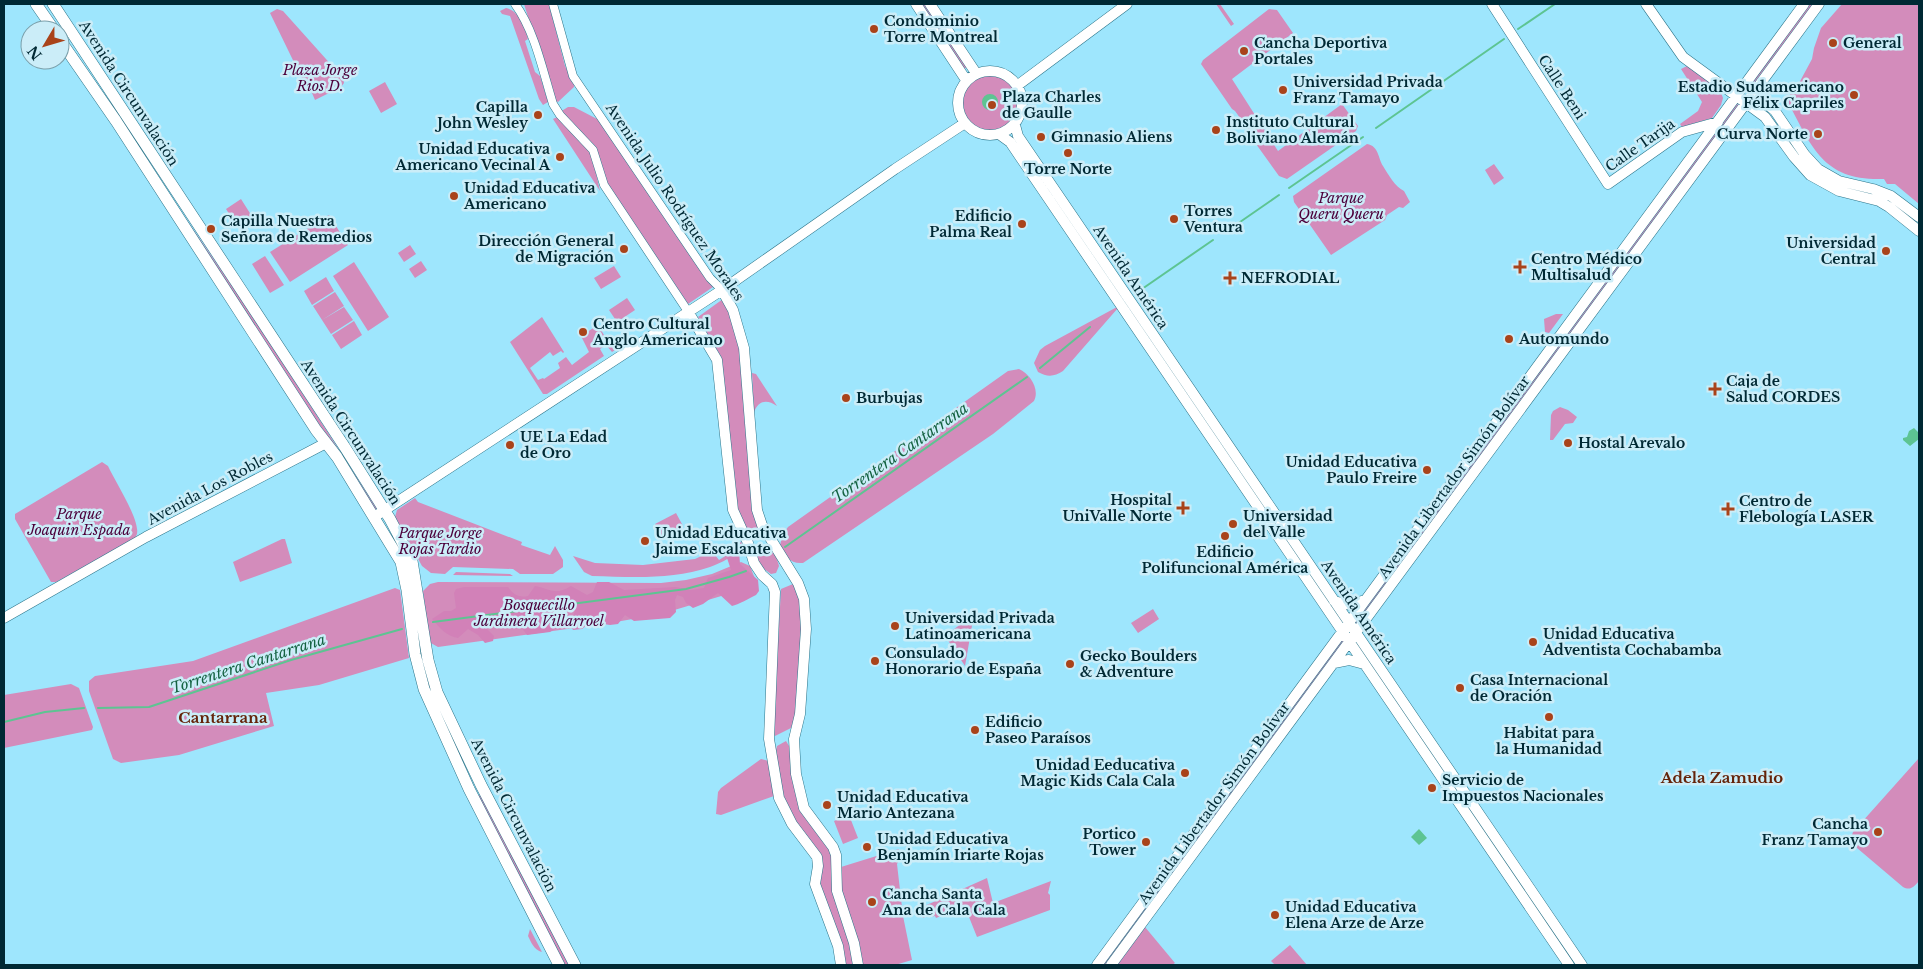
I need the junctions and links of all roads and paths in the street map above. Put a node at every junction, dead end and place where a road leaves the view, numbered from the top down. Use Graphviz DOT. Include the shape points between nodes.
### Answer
graph roads {
  1 [pos="36,4"];
  2 [pos="52,4"];
  3 [pos="515,4"];
  4 [pos="553,4"];
  5 [pos="916,4"];
  6 [pos="930,4"];
  7 [pos="1127,4"];
  8 [pos="1492,4"];
  9 [pos="1646,4"];
  10 [pos="1804,4"];
  11 [pos="1819,4"];
  12 [pos="47,20"];
  13 [pos="70,55"];
  14 [pos="976,73"];
  15 [pos="966,80"];
  16 [pos="1018,85"];
  17 [pos="1744,85"];
  18 [pos="1754,92"];
  19 [pos="1736,96"];
  20 [pos="1746,103"];
  21 [pos="964,122"];
  22 [pos="1718,122"];
  23 [pos="1015,125"];
  24 [pos="999,134"];
  25 [pos="1608,184"];
  26 [pos="1900,202"];
  27 [pos="1894,211"];
  28 [pos="1919,217"];
  29 [pos="1919,231"];
  30 [pos="722,290"];
  31 [pos="689,313"];
  32 [pos="326,443"];
  33 [pos="384,510"];
  34 [pos="374,517"];
  35 [pos="1334,600"];
  36 [pos="1365,600"];
  37 [pos="4,618"];
  38 [pos="1349,622"];
  39 [pos="1342,632"];
  40 [pos="1356,633"];
  41 [pos="1349,642"];
  42 [pos="1334,663"];
  43 [pos="1364,664"];
  44 [pos="559,965"];
  45 [pos="575,965"];
  46 [pos="842,965"];
  47 [pos="858,965"];
  48 [pos="1097,965"];
  49 [pos="1111,965"];
  50 [pos="1569,965"];
  51 [pos="1582,965"];
  1 -- 12 [label="highway"];
  2 -- 33 [label="highway, Avenida Circunvalación"];
  3 -- 31 [label="street" via="529,29 552,104 593,150 604,185"];
  4 -- 30 [label="street, Avenida Julio Rodríguez Morales" via="573,76 710,278"];
  5 -- 15 [label="main road"];
  6 -- 14 [label="main road"];
  7 -- 16 [label="main road"];
  8 -- 25 [label="main road, Calle Beni"];
  9 -- 19 [label="main road" via="1683,57"];
  10 -- 17 [label="main road, Avenida Libertador Simón Bolívar"];
  11 -- 18 [label="main road, Avenida Libertador Simón Bolívar"];
  13 -- 32 [label="highway, Avenida Circunvalación"];
  14 -- 15 [label="main road"];
  14 -- 16 [label="main road" via="1002,73"];
  15 -- 21 [label="main road" via="958,104"];
  16 -- 23 [label="main road" via="1023,105"];
  17 -- 18 [label="main road"];
  17 -- 19 [label="main road, Avenida Libertador Simón Bolívar"];
  18 -- 20 [label="main road, Avenida Libertador Simón Bolívar"];
  18 -- 26 [label="main road" via="1775,111 1818,169 1839,181 1883,192"];
  19 -- 20 [label="main road"];
  19 -- 22 [label="main road, Avenida Libertador Simón Bolívar"];
  20 -- 27 [label="main road" via="1769,121 1810,175 1839,191 1879,201"];
  20 -- 40 [label="main road, Avenida Libertador Simón Bolívar"];
  21 -- 24 [label="main road" via="981,134"];
  21 -- 30 [label="main road"];
  22 -- 25 [label="main road, Calle Tarija" via="1682,132"];
  22 -- 36 [label="main road, Avenida Libertador Simón Bolívar"];
  23 -- 24 [label="main road"];
  23 -- 35 [label="main road, Avenida América" via="1018,136"];
  24 -- 39 [label="main road, Avenida América" via="1010,142"];
  26 -- 27 [label="main road"];
  26 -- 28 [label="main road"];
  27 -- 29 [label="main road"];
  30 -- 31 [label="main road"];
  30 -- 47 [label="main road, Avenida Julio Rodríguez Morales" via="733,310 744,348 757,510 762,525 798,583 804,599 806,629 800,714 794,745 801,800 836,855 837,891"];
  31 -- 33 [label="main road"];
  31 -- 46 [label="main road" via="717,360 733,510 754,563 775,592 769,739 779,798 792,824 817,857 816,884"];
  32 -- 34 [label="highway, Avenida Circunvalación"];
  32 -- 37 [label="main road, Avenida Los Robles" via="151,534"];
  33 -- 34 [label="main road"];
  33 -- 45 [label="highway, Avenida Circunvalación" via="414,566 428,660 437,692 481,785"];
  34 -- 44 [label="highway, Avenida Circunvalación" via="401,562 415,654 424,689 469,789"];
  35 -- 36 [label="main road" via="1350,606"];
  35 -- 38 [label="main road, Avenida América"];
  36 -- 38 [label="main road, Avenida Libertador Simón Bolívar"];
  38 -- 39 [label="main road, Avenida Libertador Simón Bolívar"];
  38 -- 40 [label="main road, Avenida América"];
  39 -- 41 [label="main road, Avenida América"];
  39 -- 48 [label="main road, Avenida Libertador Simón Bolívar"];
  40 -- 41 [label="main road, Avenida Libertador Simón Bolívar"];
  40 -- 51 [label="main road, Avenida América"];
  41 -- 42 [label="main road, Avenida Libertador Simón Bolívar"];
  41 -- 43 [label="main road, Avenida América"];
  42 -- 43 [label="main road" via="1349,660"];
  42 -- 49 [label="main road, Avenida Libertador Simón Bolívar"];
  43 -- 50 [label="main road, Avenida América"];
}
